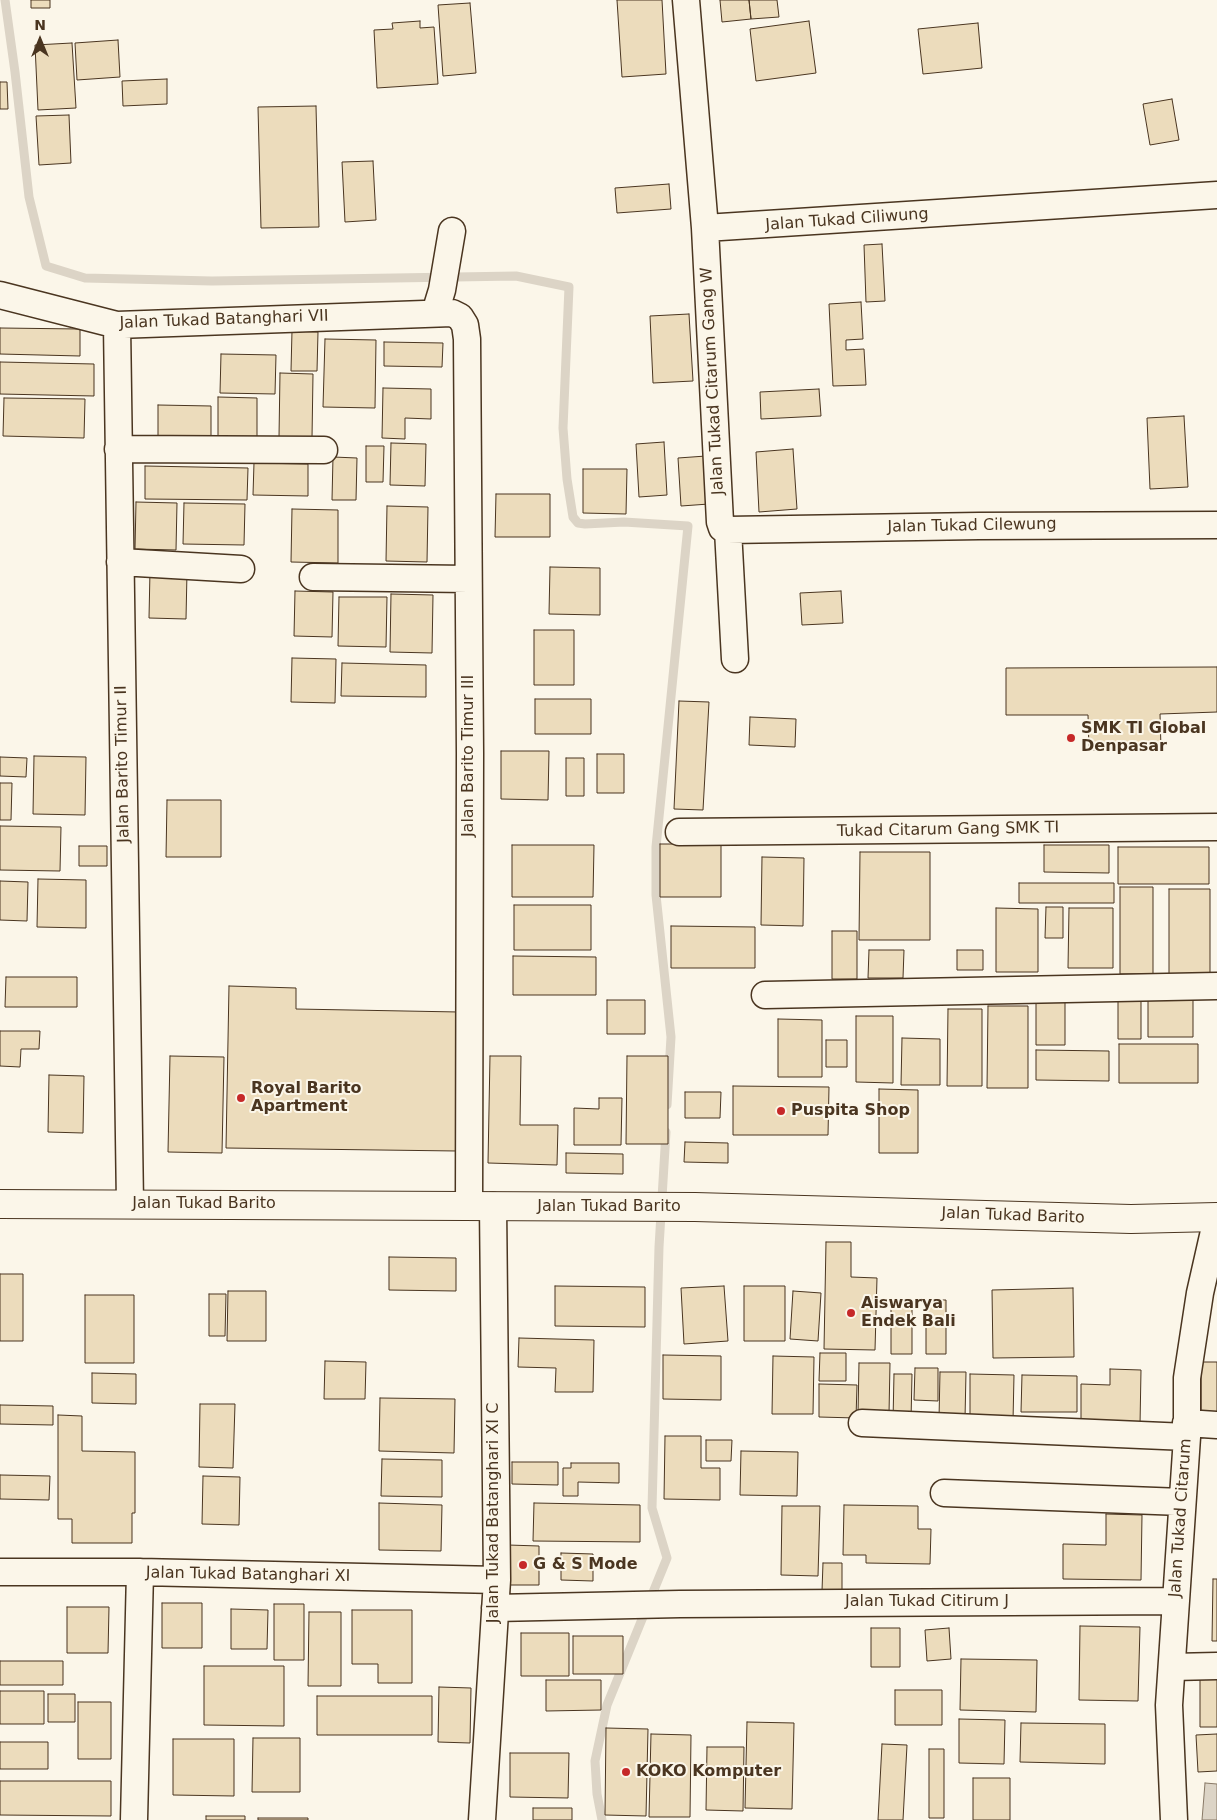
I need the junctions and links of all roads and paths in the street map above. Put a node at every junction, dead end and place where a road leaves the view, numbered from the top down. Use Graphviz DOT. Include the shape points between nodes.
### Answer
graph roads {
  1 [pos="686,0"];
  2 [pos="1217,194"];
  3 [pos="705,228"];
  4 [pos="452,231"];
  5 [pos="0,295"];
  6 [pos="443,305"];
  7 [pos="117,325"];
  8 [pos="118,449"];
  9 [pos="324,450"];
  10 [pos="1217,525"];
  11 [pos="728,530"];
  12 [pos="120,562"];
  13 [pos="241,569"];
  14 [pos="313,577"];
  15 [pos="468,579"];
  16 [pos="735,659"];
  17 [pos="1217,827"];
  18 [pos="679,832"];
  19 [pos="1217,986"];
  20 [pos="765,996"];
  21 [pos="0,1204"];
  22 [pos="130,1204"];
  23 [pos="481,1206"];
  24 [pos="1217,1217"];
  25 [pos="862,1423"];
  26 [pos="1217,1425"];
  27 [pos="1186,1430"];
  28 [pos="944,1493"];
  29 [pos="1182,1502"];
  30 [pos="0,1572"];
  31 [pos="140,1572"];
  32 [pos="497,1580"];
  33 [pos="1175,1601"];
  34 [pos="495,1608"];
  35 [pos="1172,1666"];
  36 [pos="1217,1666"];
  37 [pos="134,1820"];
  38 [pos="482,1820"];
  39 [pos="1174,1820"];
  1 -- 3 [label="street"];
  2 -- 3 [label="street, Jalan Tukad Ciliwung"];
  3 -- 11 [label="street, Jalan Tukad Citarum Gang W" via="720,522 722,528"];
  4 -- 6 [label="street"];
  5 -- 7 [label="street, Jalan Tukad Batanghari VII"];
  6 -- 7 [label="street, Jalan Tukad Batanghari VII"];
  6 -- 15 [label="street, Jalan Barito Timur III" via="460,316 467,339"];
  7 -- 8 [label="street, Jalan Barito Timur II"];
  8 -- 9 [label="street"];
  8 -- 12 [label="street, Jalan Barito Timur II"];
  10 -- 11 [label="street, Jalan Tukad Cilewung"];
  11 -- 16 [label="street, Jalan Tukad Citarum Gang W"];
  12 -- 13 [label="street"];
  12 -- 22 [label="street, Jalan Barito Timur II"];
  14 -- 15 [label="street"];
  15 -- 23 [label="street, Jalan Barito Timur III"];
  17 -- 18 [label="street, Tukad Citarum Gang SMK TI"];
  19 -- 20 [label="street"];
  21 -- 22 [label="street, Jalan Tukad Barito"];
  22 -- 23 [label="street, Jalan Tukad Barito"];
  23 -- 24 [label="street, Jalan Tukad Barito" via="1132,1219"];
  23 -- 32 [label="street, Jalan Tukad Batanghari XI C"];
  24 -- 27 [label="street, Jalan Tukad Citarum" via="1200,1293 1187,1378"];
  25 -- 27 [label="street"];
  26 -- 27 [label="street"];
  27 -- 29 [label="street, Jalan Tukad Citarum"];
  28 -- 29 [label="street"];
  29 -- 33 [label="street, Jalan Tukad Citarum"];
  30 -- 31 [label="street, Jalan Tukad Batanghari XI"];
  31 -- 32 [label="street, Jalan Tukad Batanghari XI"];
  31 -- 37 [label="street"];
  32 -- 34 [label="street, Jalan Tukad Batanghari XI C"];
  33 -- 34 [label="street, Jalan Tukad Citirum J"];
  33 -- 35 [label="street, Jalan Tukad Citarum"];
  34 -- 38 [label="street, Jalan Tukad Batanghari XI C"];
  35 -- 36 [label="street"];
  35 -- 39 [label="street, Jalan Tukad Citarum" via="1169,1705"];
}
